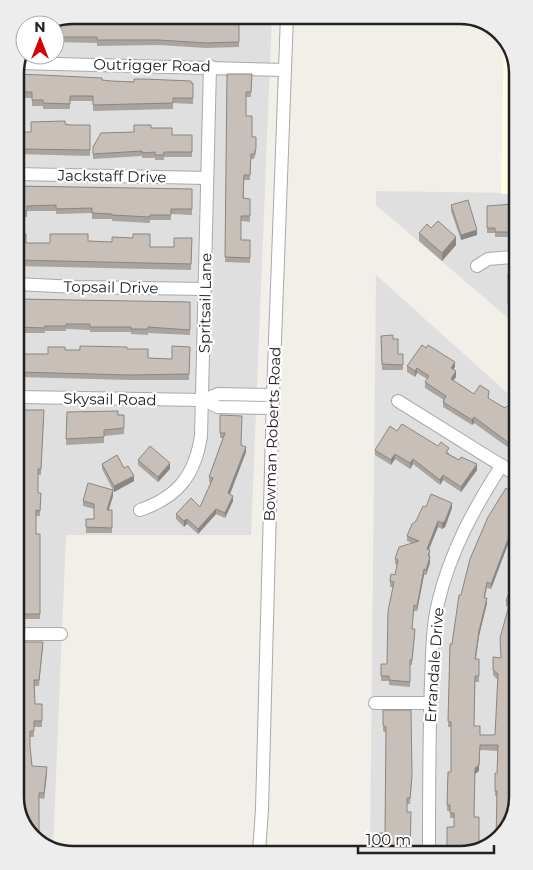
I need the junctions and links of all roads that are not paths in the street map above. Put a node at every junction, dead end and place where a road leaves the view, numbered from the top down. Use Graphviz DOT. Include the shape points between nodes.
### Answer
graph roads {
  1 [pos="287,24"];
  2 [pos="65,64"];
  3 [pos="210,66"];
  4 [pos="285,70"];
  5 [pos="24,174"];
  6 [pos="207,178"];
  7 [pos="509,257"];
  8 [pos="477,266"];
  9 [pos="24,284"];
  10 [pos="205,289"];
  11 [pos="24,397"];
  12 [pos="203,400"];
  13 [pos="398,401"];
  14 [pos="273,402"];
  15 [pos="502,465"];
  16 [pos="509,470"];
  17 [pos="140,510"];
  18 [pos="24,634"];
  19 [pos="61,634"];
  20 [pos="375,703"];
  21 [pos="430,703"];
  22 [pos="259,846"];
  23 [pos="429,846"];
  1 -- 4 [label="street, Bowman Roberts Road"];
  2 -- 3 [label="street, Outrigger Road"];
  3 -- 4 [label="street, Outrigger Road"];
  3 -- 6 [label="street, Spritsail Lane"];
  4 -- 14 [label="street, Bowman Roberts Road"];
  5 -- 6 [label="street, Jackstaff Drive"];
  6 -- 10 [label="street, Spritsail Lane"];
  7 -- 8 [label="street" via="488,259"];
  9 -- 10 [label="street, Topsail Drive"];
  10 -- 12 [label="street, Spritsail Lane"];
  11 -- 12 [label="street, Skysail Road"];
  12 -- 14 [label="street, Skysail Road" via="218,407"];
  12 -- 17 [label="street, Spritsail Lane" via="202,436 191,473 172,494"];
  13 -- 15 [label="street"];
  14 -- 22 [label="street, Bowman Roberts Road"];
  15 -- 16 [label="street"];
  15 -- 21 [label="street, Errandale Drive" via="476,504 446,573 437,604"];
  18 -- 19 [label="street"];
  20 -- 21 [label="street"];
  21 -- 23 [label="street, Errandale Drive"];
}
